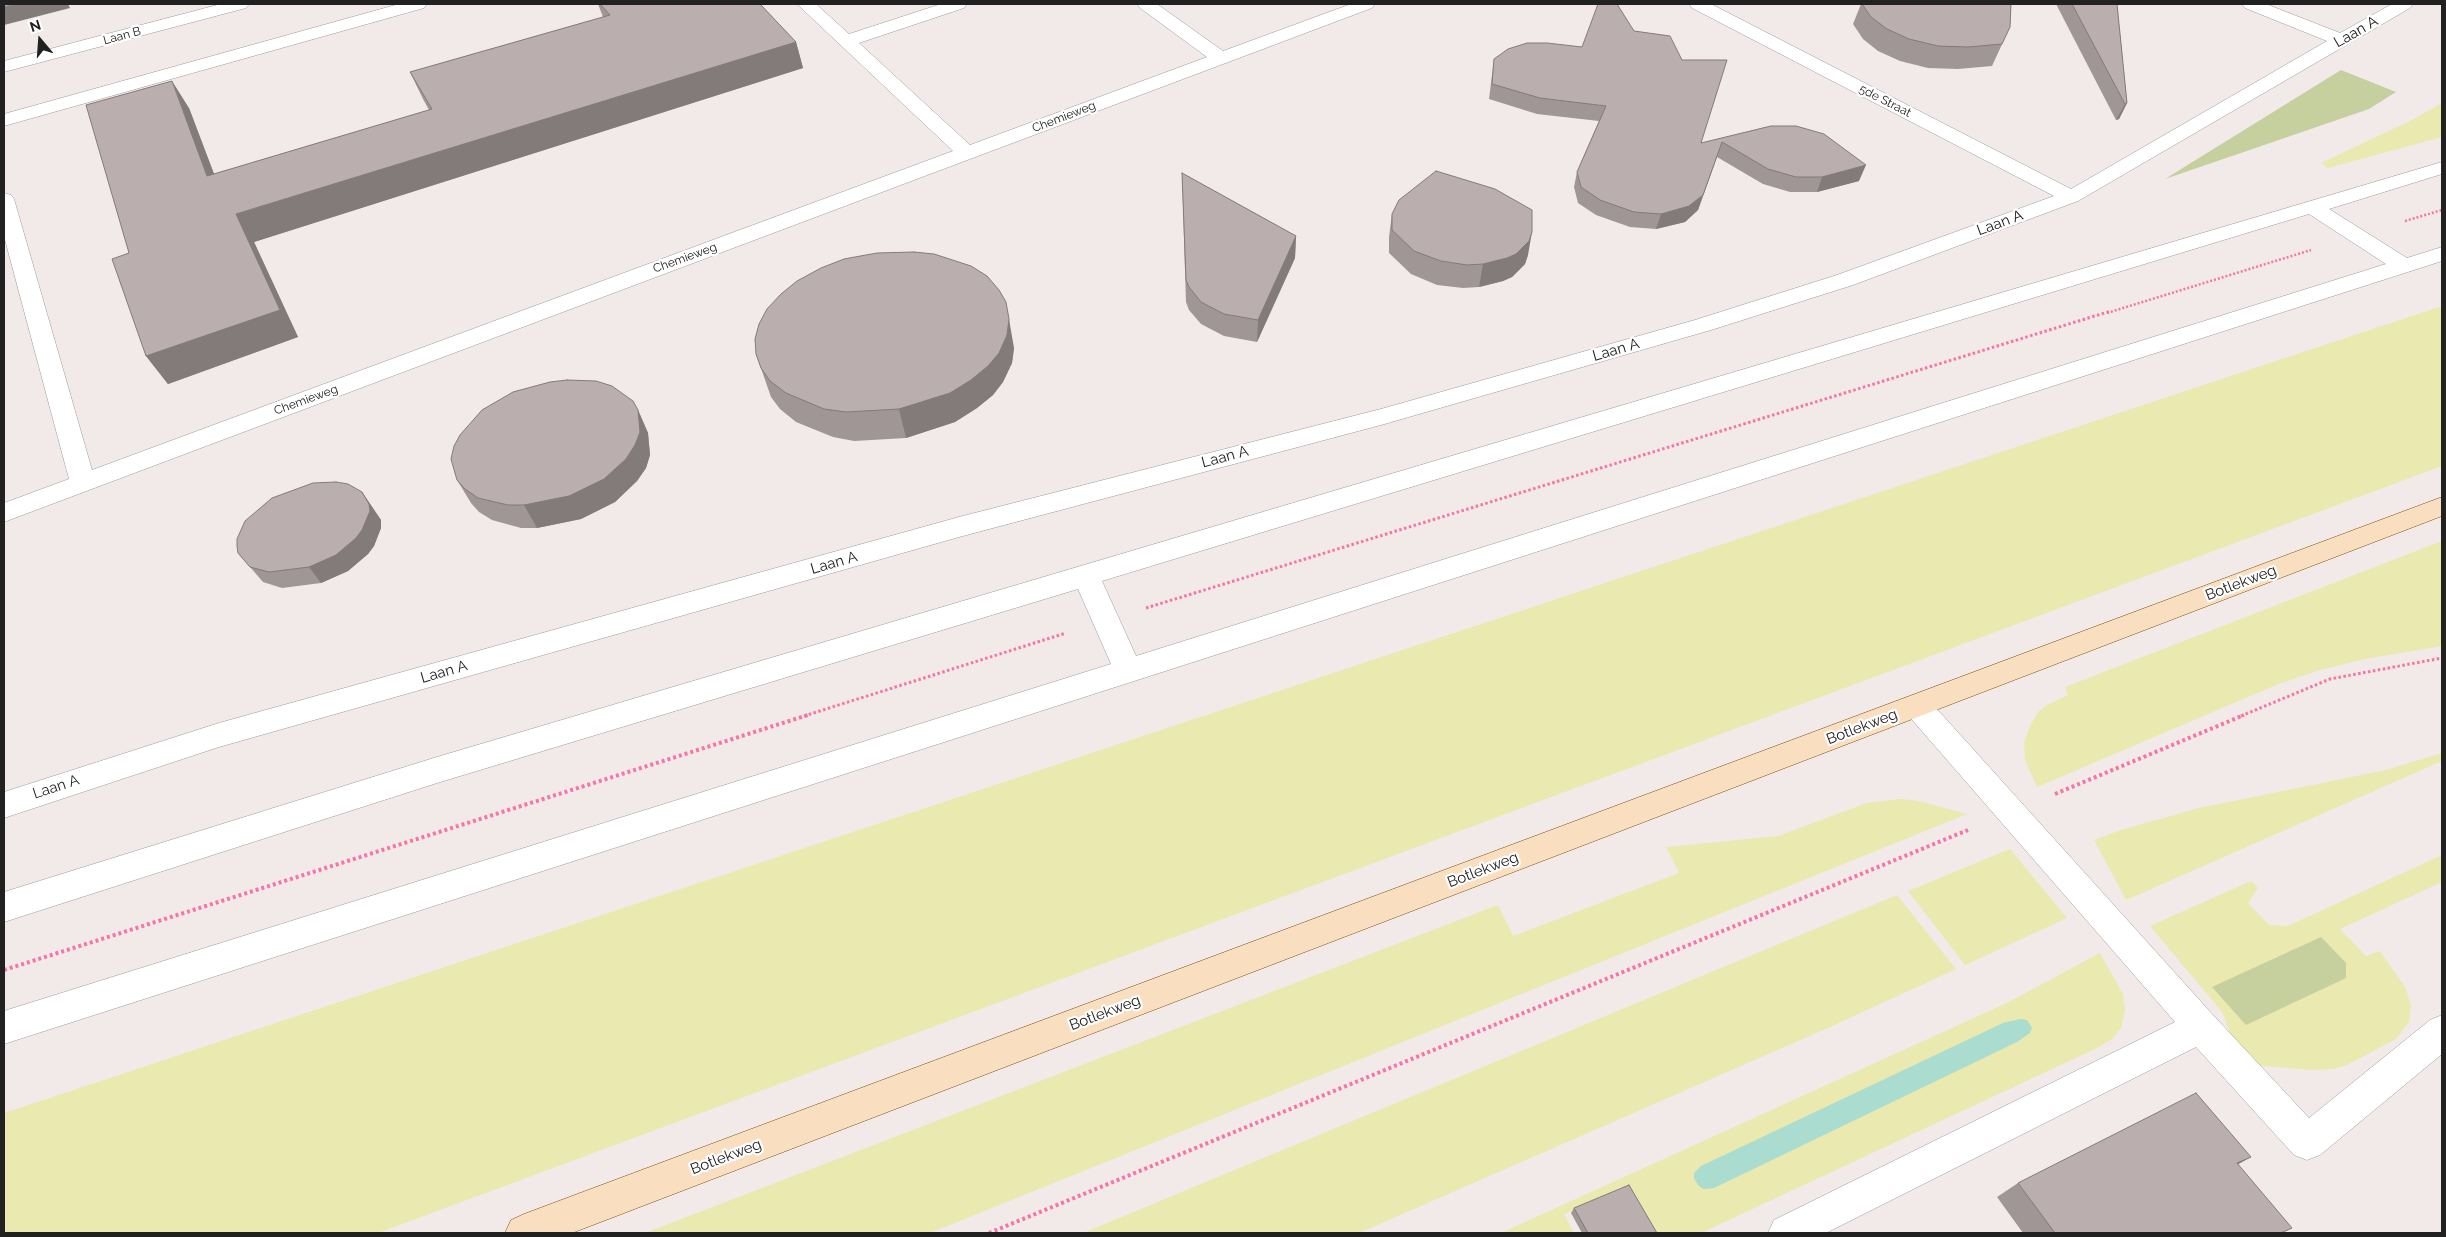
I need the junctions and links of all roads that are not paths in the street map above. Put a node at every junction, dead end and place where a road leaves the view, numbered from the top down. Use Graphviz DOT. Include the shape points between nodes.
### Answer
graph roads {
  1 [pos="240,4"];
  2 [pos="418,4"];
  3 [pos="806,4"];
  4 [pos="958,4"];
  5 [pos="1146,4"];
  6 [pos="1366,4"];
  7 [pos="1698,4"];
  8 [pos="2251,4"];
  9 [pos="2404,4"];
  10 [pos="209,8"];
  11 [pos="2341,40"];
  12 [pos="847,41"];
  13 [pos="1221,58"];
  14 [pos="4,67"];
  15 [pos="4,120"];
  16 [pos="967,153"];
  17 [pos="2442,168"];
  18 [pos="2071,197"];
  19 [pos="4,199"];
  20 [pos="2312,207"];
  21 [pos="2442,254"];
  22 [pos="2404,266"];
  23 [pos="83,483"];
  24 [pos="2442,506"];
  25 [pos="4,513"];
  26 [pos="1086,576"];
  27 [pos="1128,670"];
  28 [pos="1917,706"];
  29 [pos="4,805"];
  30 [pos="4,907"];
  31 [pos="2201,1027"];
  32 [pos="4,1028"];
  33 [pos="2442,1032"];
  34 [pos="524,1233"];
  35 [pos="1787,1233"];
  1 -- 10 [label="lane, Laan B"];
  2 -- 15 [label="lane"];
  3 -- 12 [label="lane"];
  4 -- 12 [label="lane"];
  5 -- 13 [label="lane"];
  6 -- 13 [label="lane, Chemieweg"];
  7 -- 18 [label="lane, 5de Straat"];
  8 -- 11 [label="lane"];
  9 -- 11 [label="lane, Laan A"];
  10 -- 14 [label="lane, Laan B"];
  11 -- 18 [label="lane, Laan A"];
  12 -- 16 [label="lane"];
  13 -- 16 [label="lane, Chemieweg"];
  16 -- 23 [label="lane, Chemieweg"];
  17 -- 20 [label="lane"];
  18 -- 29 [label="lane, Laan A" via="1845,280 1703,325 1381,416 959,528 229,733"];
  19 -- 23 [label="lane"];
  20 -- 22 [label="lane"];
  20 -- 26 [label="lane"];
  21 -- 22 [label="lane"];
  22 -- 27 [label="lane"];
  23 -- 25 [label="lane, Chemieweg"];
  24 -- 28 [label="main road, Botlekweg"];
  26 -- 27 [label="lane"];
  26 -- 30 [label="lane" via="437,770"];
  27 -- 32 [label="lane"];
  28 -- 31 [label="lane"];
  28 -- 34 [label="main road, Botlekweg"];
  31 -- 33 [label="lane" via="2307,1142"];
  31 -- 35 [label="lane"];
}
